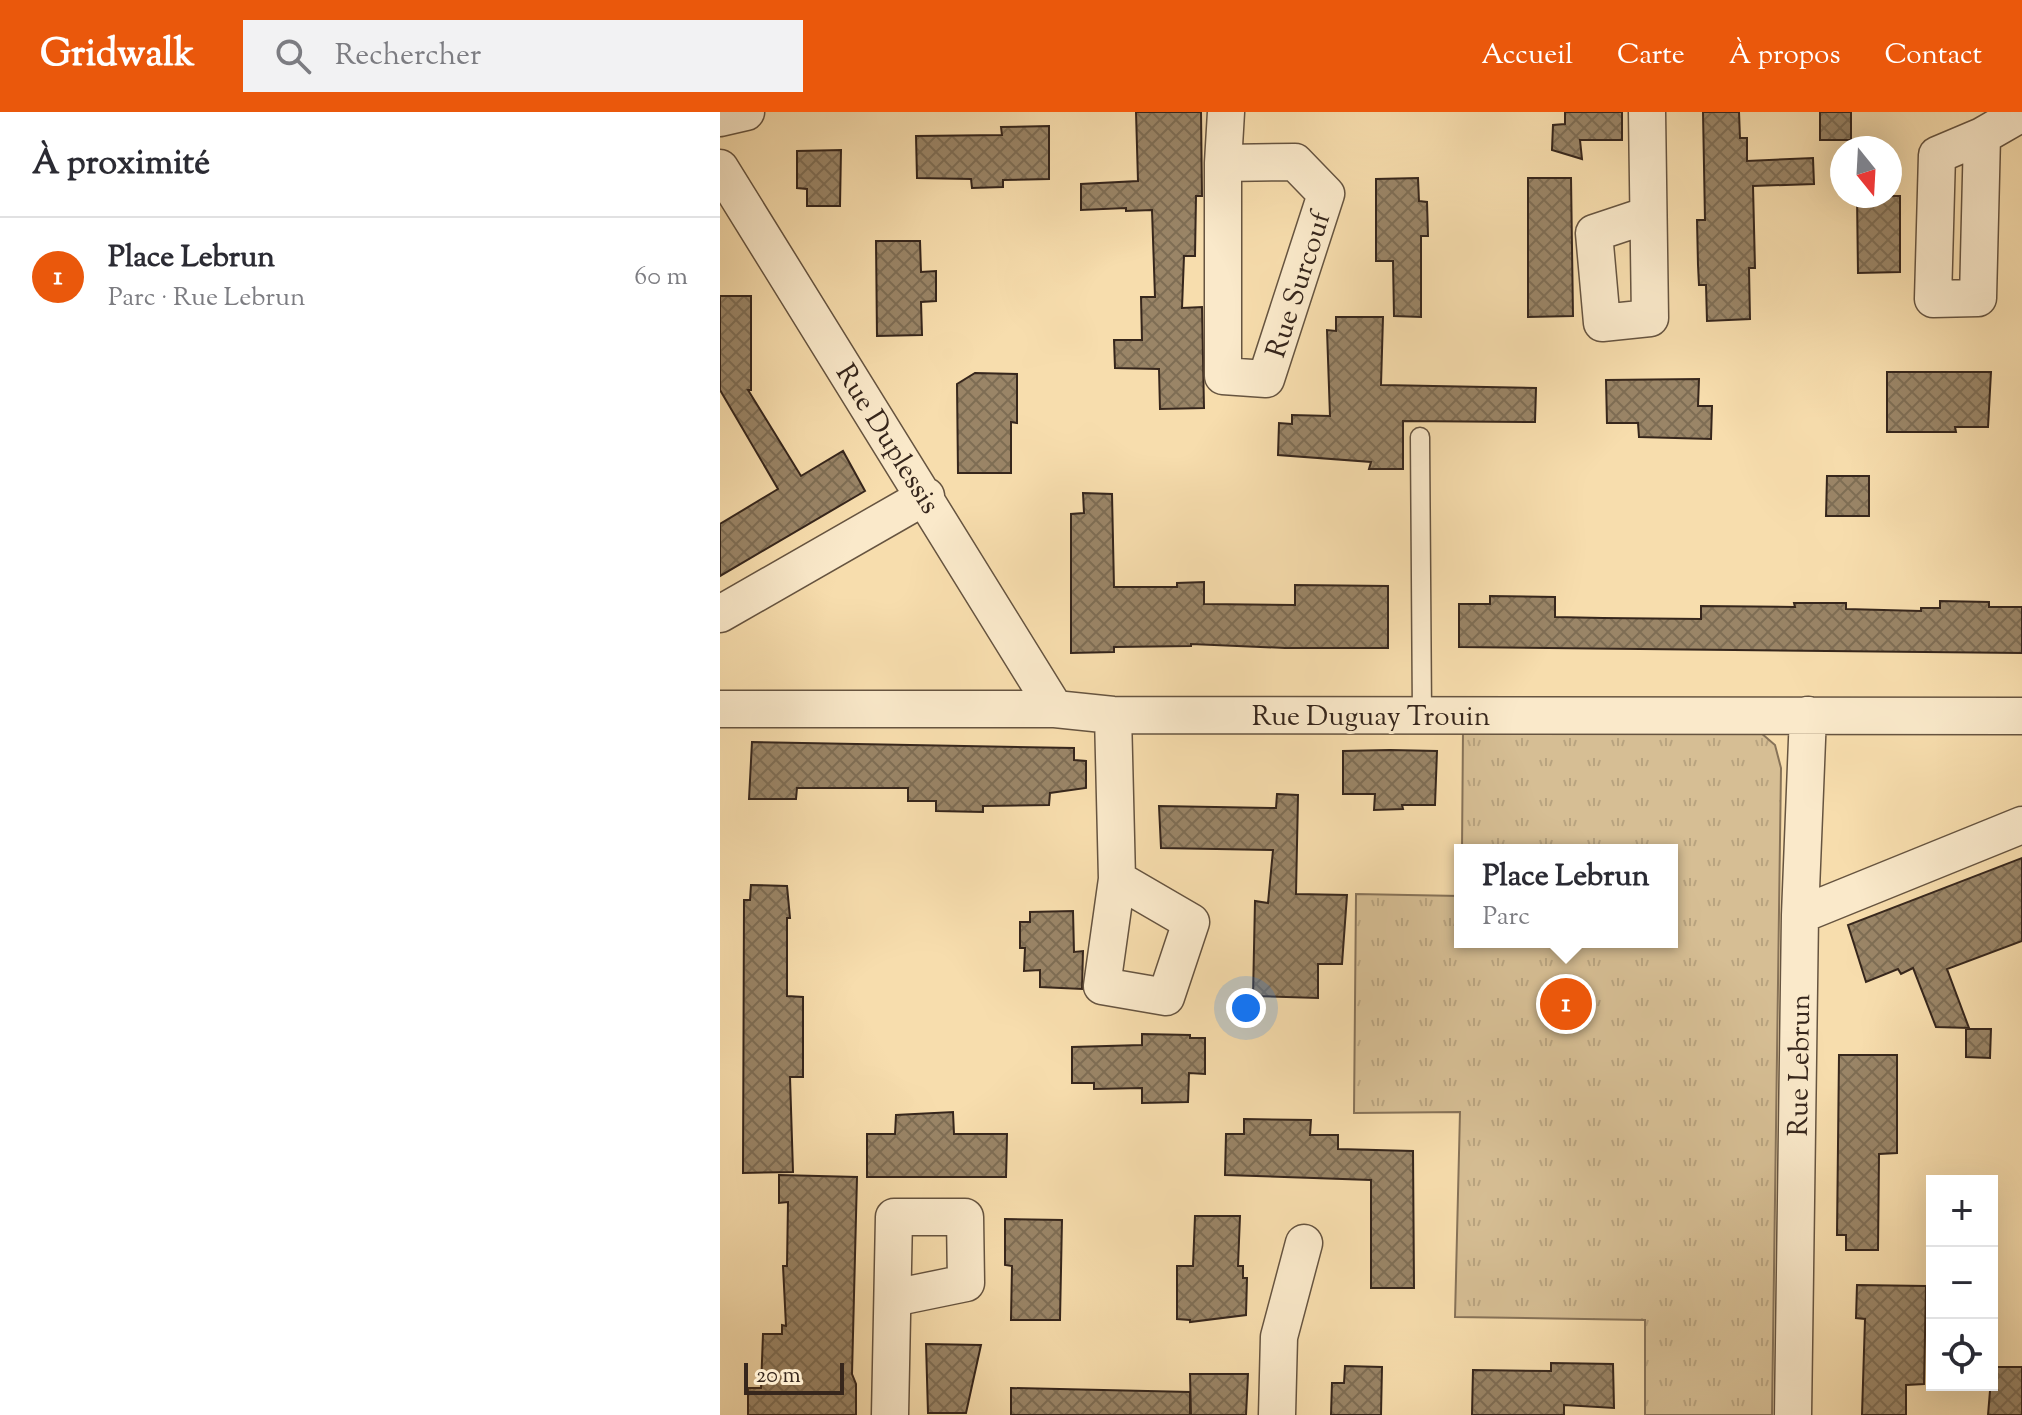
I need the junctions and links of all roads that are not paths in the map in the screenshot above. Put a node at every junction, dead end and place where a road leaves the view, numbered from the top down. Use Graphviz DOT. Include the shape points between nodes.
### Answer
graph roads {
  1 [pos="746,112"];
  2 [pos="1226,112"];
  3 [pos="1647,112"];
  4 [pos="2022,113"];
  5 [pos="720,118"];
  6 [pos="1982,136"];
  7 [pos="1223,163"];
  8 [pos="720,168"];
  9 [pos="1648,215"];
  10 [pos="1420,437"];
  11 [pos="926,496"];
  12 [pos="720,614"];
  13 [pos="720,709"];
  14 [pos="1055,709"];
  15 [pos="1113,715"];
  16 [pos="1422,715"];
  17 [pos="1808,715"];
  18 [pos="2022,716"];
  19 [pos="2022,825"];
  20 [pos="1117,879"];
  21 [pos="1800,915"];
  22 [pos="1304,1243"];
  23 [pos="893,1298"];
  24 [pos="890,1415"];
  25 [pos="1277,1415"];
  26 [pos="1793,1415"];
  1 -- 5 [label="street"];
  2 -- 7 [label="street, Rue Surcouf"];
  3 -- 9 [label="street"];
  4 -- 6 [label="street"];
  7 -- 7 [label="street, Rue Surcouf" via="1223,376 1266,379 1326,194 1295,162"];
  8 -- 11 [label="street, Rue Duplessis"];
  10 -- 16 [label="lane"];
  11 -- 12 [label="street"];
  11 -- 14 [label="street, Rue Duplessis"];
  13 -- 14 [label="street, Rue Duguay Trouin"];
  14 -- 15 [label="street, Rue Duguay Trouin"];
  15 -- 16 [label="street, Rue Duguay Trouin"];
  15 -- 20 [label="street"];
  16 -- 17 [label="street, Rue Duguay Trouin"];
  17 -- 18 [label="street, Rue Duguay Trouin"];
  17 -- 21 [label="street, Rue Lebrun"];
  19 -- 21 [label="street"];
  21 -- 26 [label="street, Rue Lebrun"];
  22 -- 25 [label="street" via="1279,1337"];
  23 -- 24 [label="street"];
}
